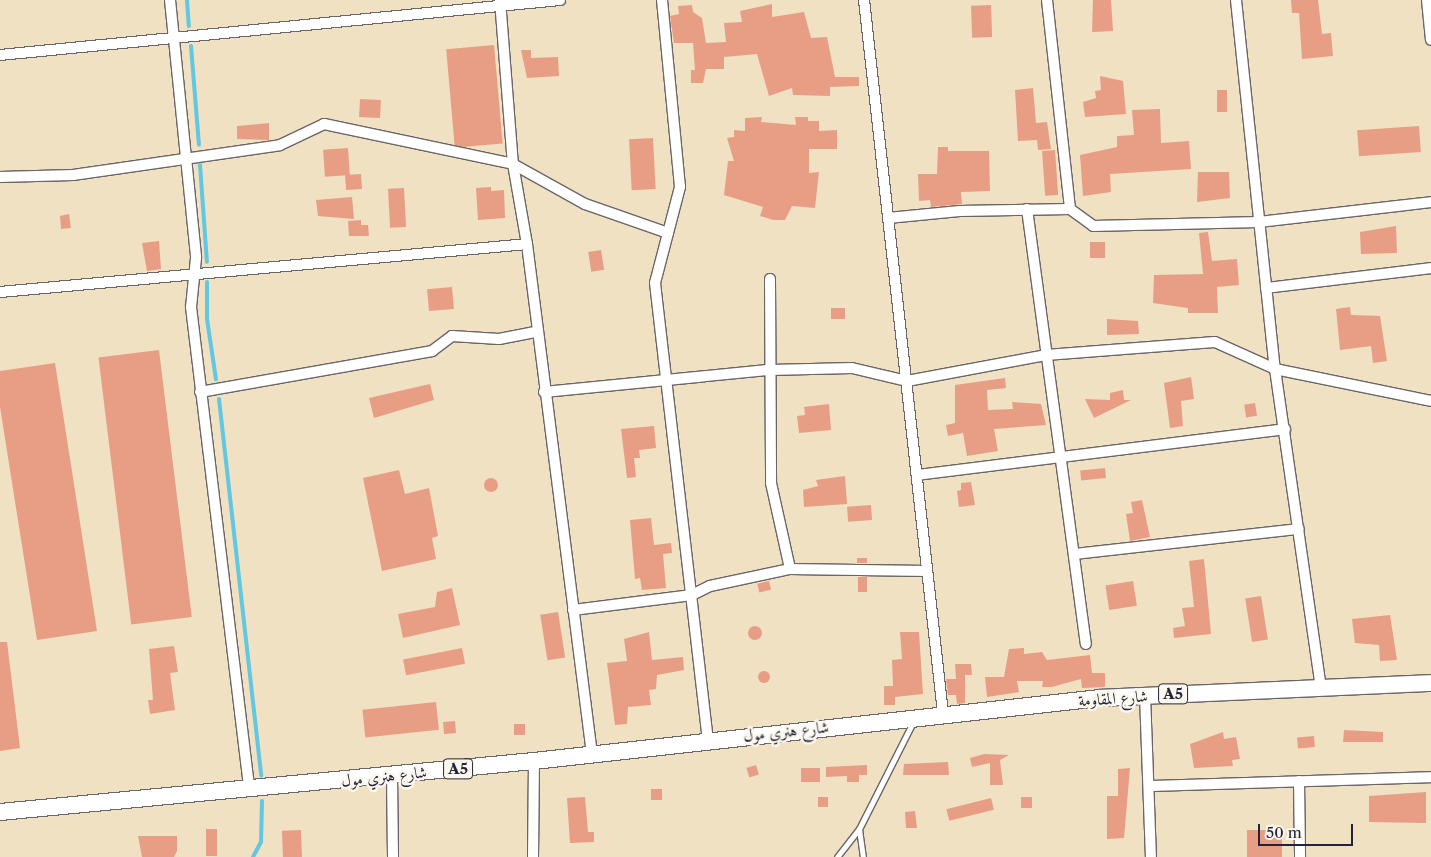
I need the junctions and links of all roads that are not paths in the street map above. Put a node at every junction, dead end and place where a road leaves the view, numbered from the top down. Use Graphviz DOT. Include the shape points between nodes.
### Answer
graph roads {
  1 [pos="170,0"];
  2 [pos="560,0"];
  3 [pos="662,0"];
  4 [pos="864,0"];
  5 [pos="1047,0"];
  6 [pos="1236,0"];
  7 [pos="1427,0"];
  8 [pos="500,3"];
  9 [pos="175,38"];
  10 [pos="1431,40"];
  11 [pos="0,55"];
  12 [pos="187,156"];
  13 [pos="513,164"];
  14 [pos="0,177"];
  15 [pos="1431,202"];
  16 [pos="1027,209"];
  17 [pos="1070,209"];
  18 [pos="888,218"];
  19 [pos="1259,222"];
  20 [pos="668,233"];
  21 [pos="528,244"];
  22 [pos="1431,268"];
  23 [pos="195,273"];
  24 [pos="770,280"];
  25 [pos="1266,288"];
  26 [pos="0,292"];
  27 [pos="536,332"];
  28 [pos="1046,355"];
  29 [pos="1275,369"];
  30 [pos="770,370"];
  31 [pos="668,380"];
  32 [pos="907,381"];
  33 [pos="200,392"];
  34 [pos="544,392"];
  35 [pos="1431,400"];
  36 [pos="1285,429"];
  37 [pos="1063,456"];
  38 [pos="917,475"];
  39 [pos="1299,529"];
  40 [pos="1075,554"];
  41 [pos="790,570"];
  42 [pos="927,571"];
  43 [pos="692,595"];
  44 [pos="572,610"];
  45 [pos="1086,644"];
  46 [pos="1431,683"];
  47 [pos="1321,688"];
  48 [pos="1145,695"];
  49 [pos="943,713"];
  50 [pos="916,717"];
  51 [pos="708,740"];
  52 [pos="592,754"];
  53 [pos="534,761"];
  54 [pos="392,776"];
  55 [pos="1431,777"];
  56 [pos="1299,781"];
  57 [pos="1149,786"];
  58 [pos="249,789"];
  59 [pos="0,812"];
  60 [pos="859,829"];
  61 [pos="393,857"];
  62 [pos="533,857"];
  63 [pos="837,857"];
  64 [pos="863,857"];
  65 [pos="1151,857"];
  66 [pos="1300,857"];
  1 -- 9 [label="street"];
  2 -- 8 [label="street"];
  3 -- 20 [label="street" via="680,187"];
  4 -- 18 [label="street"];
  5 -- 17 [label="street"];
  6 -- 19 [label="street"];
  7 -- 10 [label="street"];
  8 -- 9 [label="street"];
  8 -- 13 [label="street"];
  9 -- 11 [label="street"];
  9 -- 12 [label="street"];
  12 -- 13 [label="street" via="280,145 324,124"];
  12 -- 14 [label="street" via="73,175"];
  12 -- 23 [label="street"];
  13 -- 20 [label="street" via="585,204"];
  13 -- 21 [label="street"];
  15 -- 19 [label="street"];
  16 -- 17 [label="street"];
  16 -- 18 [label="street"];
  16 -- 28 [label="street"];
  17 -- 19 [label="street" via="1093,226"];
  18 -- 32 [label="street"];
  19 -- 25 [label="street"];
  20 -- 31 [label="street" via="655,283"];
  21 -- 23 [label="street"];
  21 -- 27 [label="street"];
  22 -- 25 [label="street"];
  23 -- 26 [label="street"];
  23 -- 33 [label="street" via="191,307"];
  24 -- 30 [label="street"];
  25 -- 29 [label="street"];
  27 -- 33 [label="street" via="499,339 452,336 432,351"];
  27 -- 34 [label="street"];
  28 -- 29 [label="street" via="1215,342"];
  28 -- 32 [label="street"];
  28 -- 37 [label="street"];
  29 -- 35 [label="street"];
  29 -- 36 [label="street"];
  30 -- 31 [label="street"];
  30 -- 32 [label="street" via="852,368"];
  30 -- 41 [label="street" via="772,483"];
  31 -- 34 [label="street"];
  31 -- 43 [label="street"];
  32 -- 38 [label="street"];
  33 -- 58 [label="street"];
  34 -- 44 [label="street"];
  36 -- 37 [label="street"];
  36 -- 39 [label="street"];
  37 -- 38 [label="street"];
  37 -- 40 [label="street"];
  38 -- 42 [label="street"];
  39 -- 40 [label="street"];
  39 -- 47 [label="street"];
  40 -- 45 [label="street"];
  41 -- 42 [label="street"];
  41 -- 43 [label="street" via="710,586"];
  42 -- 49 [label="street"];
  43 -- 44 [label="street"];
  43 -- 51 [label="street"];
  44 -- 52 [label="street"];
  46 -- 47 [label="highway, شارع المقاومة / A5"];
  47 -- 48 [label="highway, شارع المقاومة / A5"];
  48 -- 49 [label="highway, شارع المقاومة / A5"];
  48 -- 57 [label="street"];
  49 -- 50 [label="highway, شارع المقاومة / A5"];
  50 -- 51 [label="highway, شارع هنري مول / A5"];
  50 -- 60 [label="lane"];
  51 -- 52 [label="highway, شارع هنري مول / A5"];
  52 -- 53 [label="highway, شارع هنري مول / A5"];
  53 -- 54 [label="highway, شارع هنري مول / A5"];
  53 -- 62 [label="street"];
  54 -- 58 [label="highway, شارع هنري مول / A5"];
  54 -- 61 [label="street"];
  55 -- 56 [label="street"];
  56 -- 57 [label="street"];
  56 -- 66 [label="street"];
  57 -- 65 [label="street"];
  58 -- 59 [label="highway, شارع هنري مول / A5"];
  60 -- 63 [label="lane"];
  60 -- 64 [label="lane"];
}
